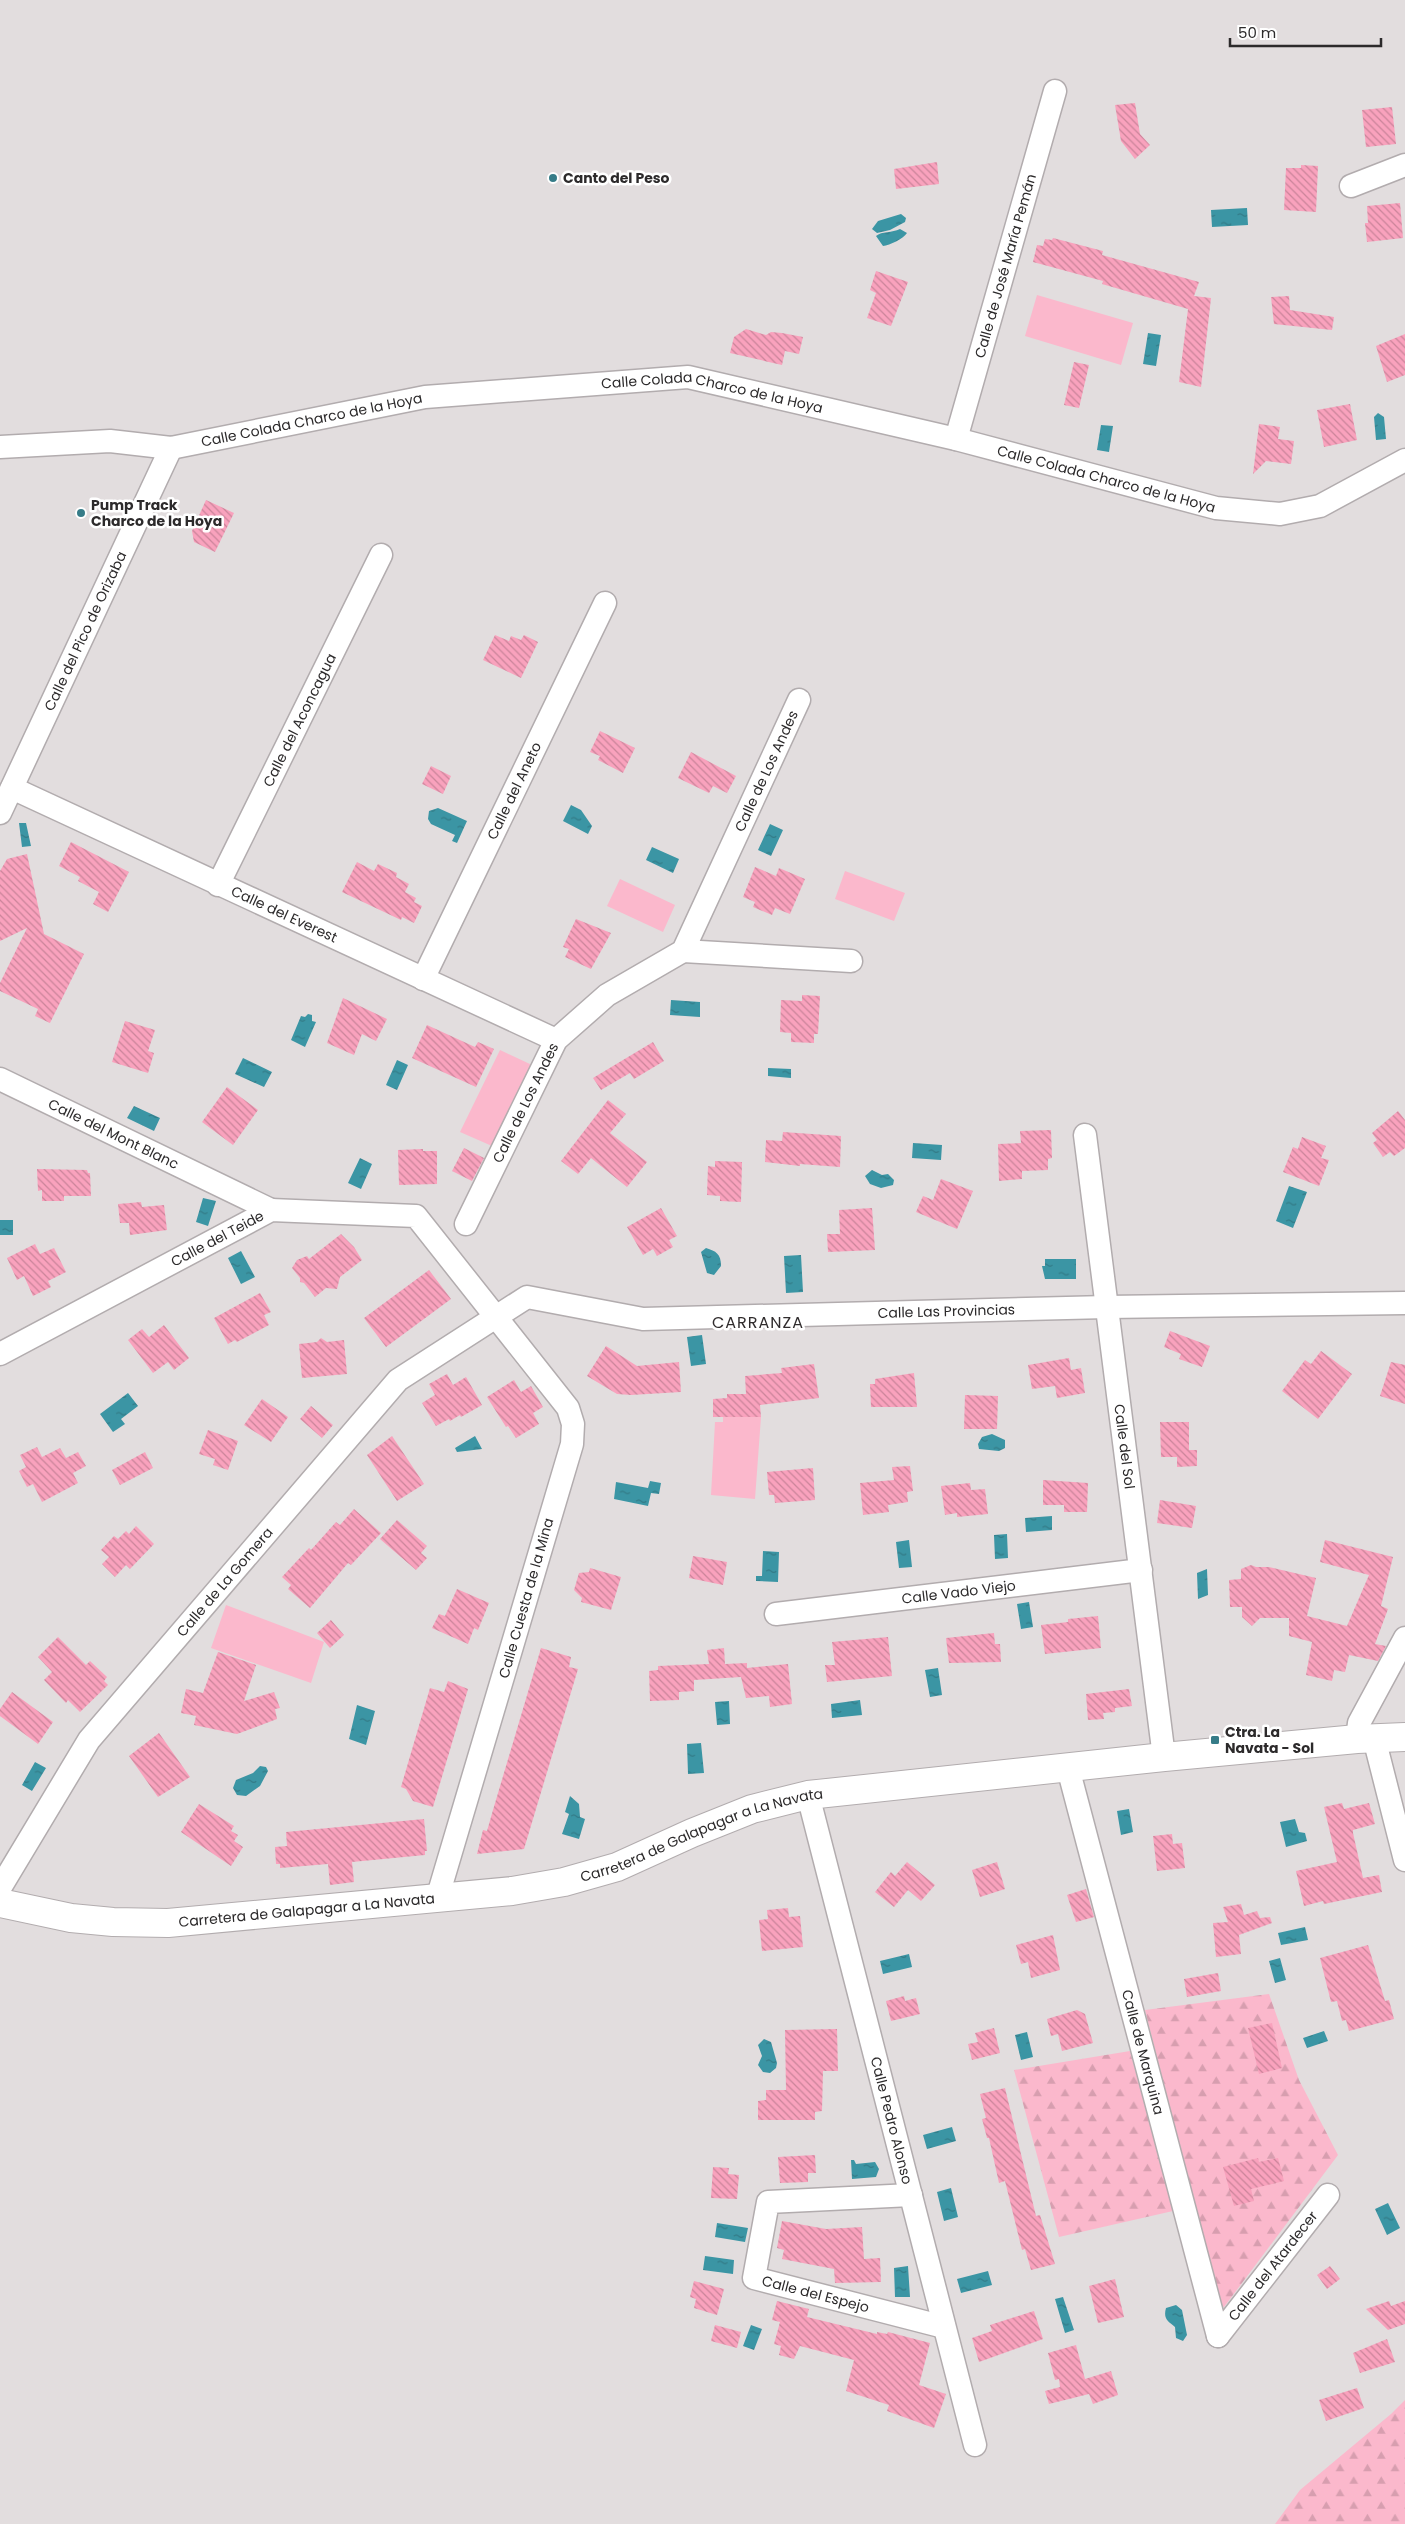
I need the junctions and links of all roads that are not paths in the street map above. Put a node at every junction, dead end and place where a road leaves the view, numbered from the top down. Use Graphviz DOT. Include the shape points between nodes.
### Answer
graph roads {
  1 [pos="1055,92"];
  2 [pos="1405,165"];
  3 [pos="1351,186"];
  4 [pos="956,439"];
  5 [pos="0,446"];
  6 [pos="171,448"];
  7 [pos="1405,460"];
  8 [pos="381,555"];
  9 [pos="605,603"];
  10 [pos="799,700"];
  11 [pos="12,788"];
  12 [pos="0,813"];
  13 [pos="218,885"];
  14 [pos="683,951"];
  15 [pos="851,961"];
  16 [pos="423,979"];
  17 [pos="556,1040"];
  18 [pos="0,1079"];
  19 [pos="1085,1135"];
  20 [pos="227,1188"];
  21 [pos="272,1210"];
  22 [pos="466,1224"];
  23 [pos="228,1232"];
  24 [pos="1405,1304"];
  25 [pos="1106,1307"];
  26 [pos="496,1318"];
  27 [pos="0,1354"];
  28 [pos="1141,1570"];
  29 [pos="776,1614"];
  30 [pos="1405,1638"];
  31 [pos="1405,1738"];
  32 [pos="1366,1739"];
  33 [pos="1164,1757"];
  34 [pos="1068,1768"];
  35 [pos="808,1796"];
  36 [pos="1405,1860"];
  37 [pos="0,1888"];
  38 [pos="437,1899"];
  39 [pos="0,1903"];
  40 [pos="910,2195"];
  41 [pos="1328,2196"];
  42 [pos="944,2327"];
  43 [pos="1218,2336"];
  44 [pos="975,2445"];
  1 -- 4 [label="street, Calle de José María Pemán"];
  2 -- 3 [label="street"];
  4 -- 6 [label="street, Calle Colada Charco de la Hoya" via="688,377 425,397"];
  4 -- 7 [label="street, Calle Colada Charco de la Hoya" via="1216,508 1280,514 1320,506"];
  5 -- 6 [label="street, Calle Colada Charco de la Hoya" via="110,441"];
  6 -- 11 [label="street, Calle del Pico de Orizaba"];
  8 -- 13 [label="street, Calle del Aconcagua"];
  9 -- 16 [label="street, Calle del Aneto"];
  10 -- 14 [label="street, Calle de Los Andes"];
  11 -- 12 [label="street, Calle del Pico de Orizaba"];
  11 -- 13 [label="street, Calle del Everest"];
  13 -- 16 [label="street, Calle del Everest"];
  14 -- 15 [label="street"];
  14 -- 17 [label="street, Calle de Los Andes" via="607,994"];
  16 -- 17 [label="street, Calle del Everest"];
  17 -- 22 [label="street, Calle de Los Andes"];
  18 -- 20 [label="street, Calle del Mont Blanc"];
  19 -- 25 [label="street, Calle del Sol"];
  20 -- 21 [label="street, Calle del Mont Blanc"];
  20 -- 23 [label="street" via="236,1210"];
  21 -- 23 [label="street, Calle del Teide"];
  21 -- 26 [label="street, Calle del Teide" via="416,1216"];
  23 -- 27 [label="street, Calle del Teide"];
  24 -- 25 [label="street, Calle Las Provincias"];
  25 -- 26 [label="street, Calle Las Provincias" via="644,1319 527,1298"];
  25 -- 28 [label="street, Calle del Sol"];
  26 -- 37 [label="street, Calle de La Gomera" via="398,1380 89,1740"];
  26 -- 38 [label="street, Calle Cuesta de la Mina" via="568,1408 573,1424 572,1444"];
  28 -- 29 [label="street, Calle Vado Viejo"];
  28 -- 33 [label="street, Calle del Sol"];
  30 -- 32 [label="street" via="1359,1723"];
  31 -- 32 [label="main road, Carretera de Galapagar a La Navata"];
  32 -- 33 [label="main road, Carretera de Galapagar a La Navata"];
  32 -- 36 [label="street"];
  33 -- 34 [label="main road, Carretera de Galapagar a La Navata"];
  34 -- 35 [label="main road, Carretera de Galapagar a La Navata"];
  34 -- 43 [label="street, Calle de Marquina"];
  35 -- 38 [label="main road, Carretera de Galapagar a La Navata" via="752,1809 617,1867 564,1882"];
  35 -- 40 [label="street, Calle Pedro Alonso"];
  38 -- 39 [label="main road, Carretera de Galapagar a La Navata" via="168,1923 71,1918"];
  40 -- 42 [label="street, Calle Pedro Alonso"];
  40 -- 42 [label="street, Calle del Espejo" via="768,2202 754,2278"];
  41 -- 43 [label="street, Calle del Atardecer"];
  42 -- 44 [label="street, Calle Pedro Alonso"];
}
